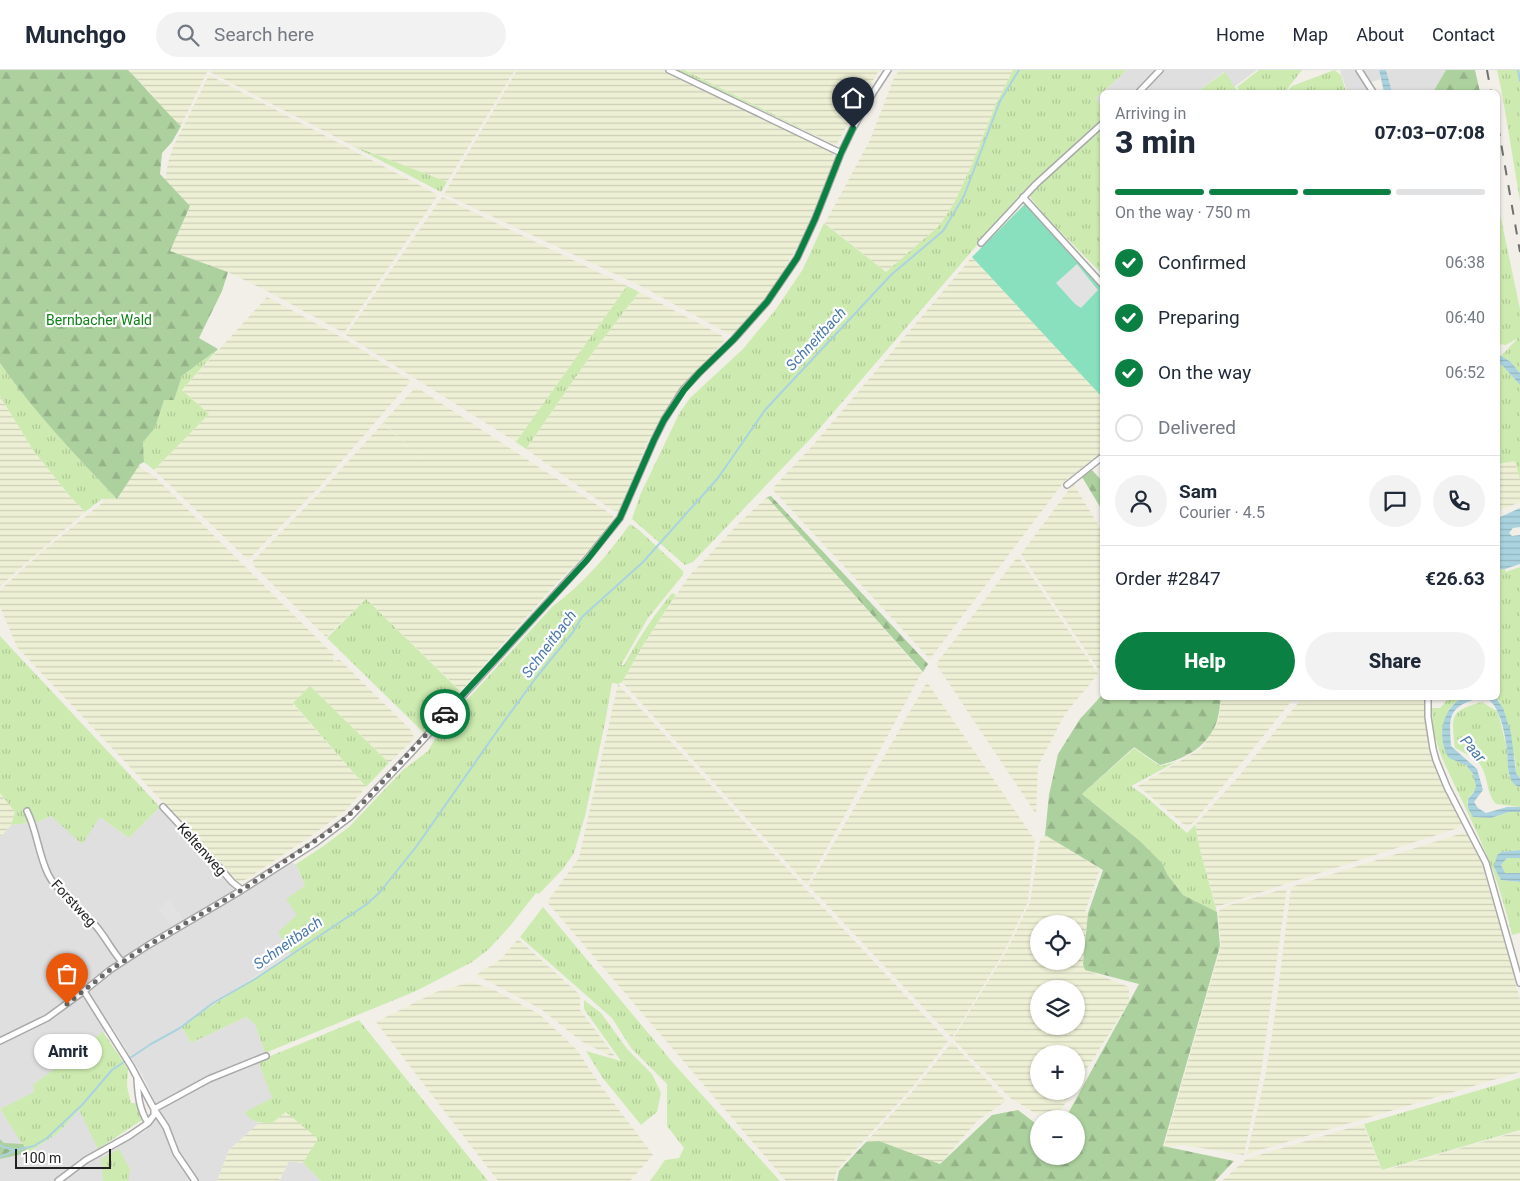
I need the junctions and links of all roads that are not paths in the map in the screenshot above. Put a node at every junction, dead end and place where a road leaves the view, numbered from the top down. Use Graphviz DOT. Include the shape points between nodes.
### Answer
graph roads {
  1 [pos="669,70"];
  2 [pos="888,70"];
  3 [pos="1160,70"];
  4 [pos="1359,70"];
  5 [pos="1141,90"];
  6 [pos="1372,90"];
  7 [pos="1100,126"];
  8 [pos="841,153"];
  9 [pos="1023,197"];
  10 [pos="981,243"];
  11 [pos="1100,282"];
  12 [pos="1100,458"];
  13 [pos="1067,485"];
  14 [pos="1428,700"];
  15 [pos="163,806"];
  16 [pos="27,811"];
  17 [pos="242,890"];
  18 [pos="122,962"];
  19 [pos="1520,983"];
  20 [pos="84,991"];
  21 [pos="0,1041"];
  22 [pos="266,1056"];
  23 [pos="137,1077"];
  24 [pos="154,1109"];
  25 [pos="148,1123"];
  26 [pos="58,1181"];
  27 [pos="195,1181"];
  1 -- 8 [label="street"];
  2 -- 8 [label="street"];
  3 -- 5 [label="street"];
  4 -- 6 [label="street"];
  7 -- 9 [label="street"];
  8 -- 17 [label="street" via="797,258 767,302 684,390 664,420 622,514 601,544 366,800 334,828"];
  9 -- 10 [label="street"];
  9 -- 11 [label="street"];
  12 -- 13 [label="street"];
  14 -- 19 [label="street" via="1436,760 1486,863"];
  15 -- 17 [label="street, Keltenweg"];
  16 -- 18 [label="street, Forstweg" via="39,851 56,888 94,924"];
  17 -- 18 [label="street"];
  18 -- 20 [label="street"];
  20 -- 21 [label="street" via="39,1023"];
  20 -- 23 [label="street"];
  22 -- 24 [label="street" via="209,1079"];
  23 -- 24 [label="street"];
  23 -- 25 [label="street" via="141,1113"];
  24 -- 25 [label="street"];
  24 -- 27 [label="street" via="166,1127 176,1153"];
  25 -- 26 [label="street"];
}
